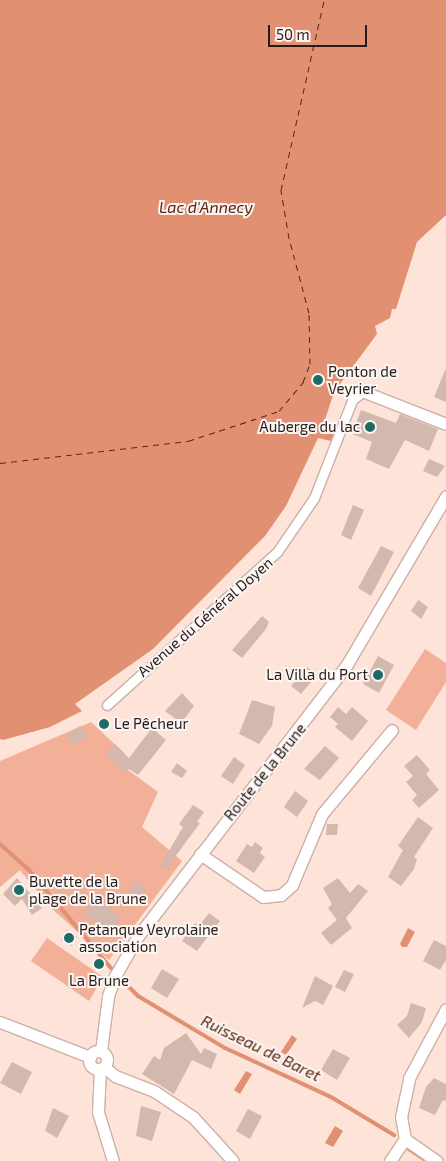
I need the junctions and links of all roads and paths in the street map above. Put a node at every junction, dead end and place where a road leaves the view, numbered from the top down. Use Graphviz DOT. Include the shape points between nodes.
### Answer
graph roads {
  1 [pos="353,398"];
  2 [pos="446,424"];
  3 [pos="446,496"];
  4 [pos="107,705"];
  5 [pos="392,730"];
  6 [pos="200,854"];
  7 [pos="446,1010"];
  8 [pos="0,1022"];
  9 [pos="101,1051"];
  10 [pos="90,1057"];
  11 [pos="102,1068"];
  12 [pos="405,1139"];
  13 [pos="112,1161"];
  14 [pos="233,1161"];
  15 [pos="390,1161"];
  16 [pos="437,1161"];
  1 -- 2 [label="street, Avenue du Général Doyen" via="362,391"];
  1 -- 4 [label="street, Avenue du Général Doyen" via="314,498 277,552"];
  3 -- 6 [label="street, Route de la Brune" via="346,666"];
  5 -- 6 [label="street" via="322,814 292,885 281,895 263,897"];
  6 -- 9 [label="street, Route de la Brune" via="138,936 115,976 108,996"];
  7 -- 12 [label="street" via="409,1078 402,1116"];
  8 -- 10 [label="street"];
  9 -- 10 [label="street" via="93,1052"];
  9 -- 11 [label="street" via="107,1058"];
  10 -- 11 [label="street" via="91,1065"];
  11 -- 13 [label="street" via="98,1112"];
  11 -- 14 [label="street" via="154,1091 193,1117"];
  12 -- 15 [label="street"];
  12 -- 16 [label="street"];
}
